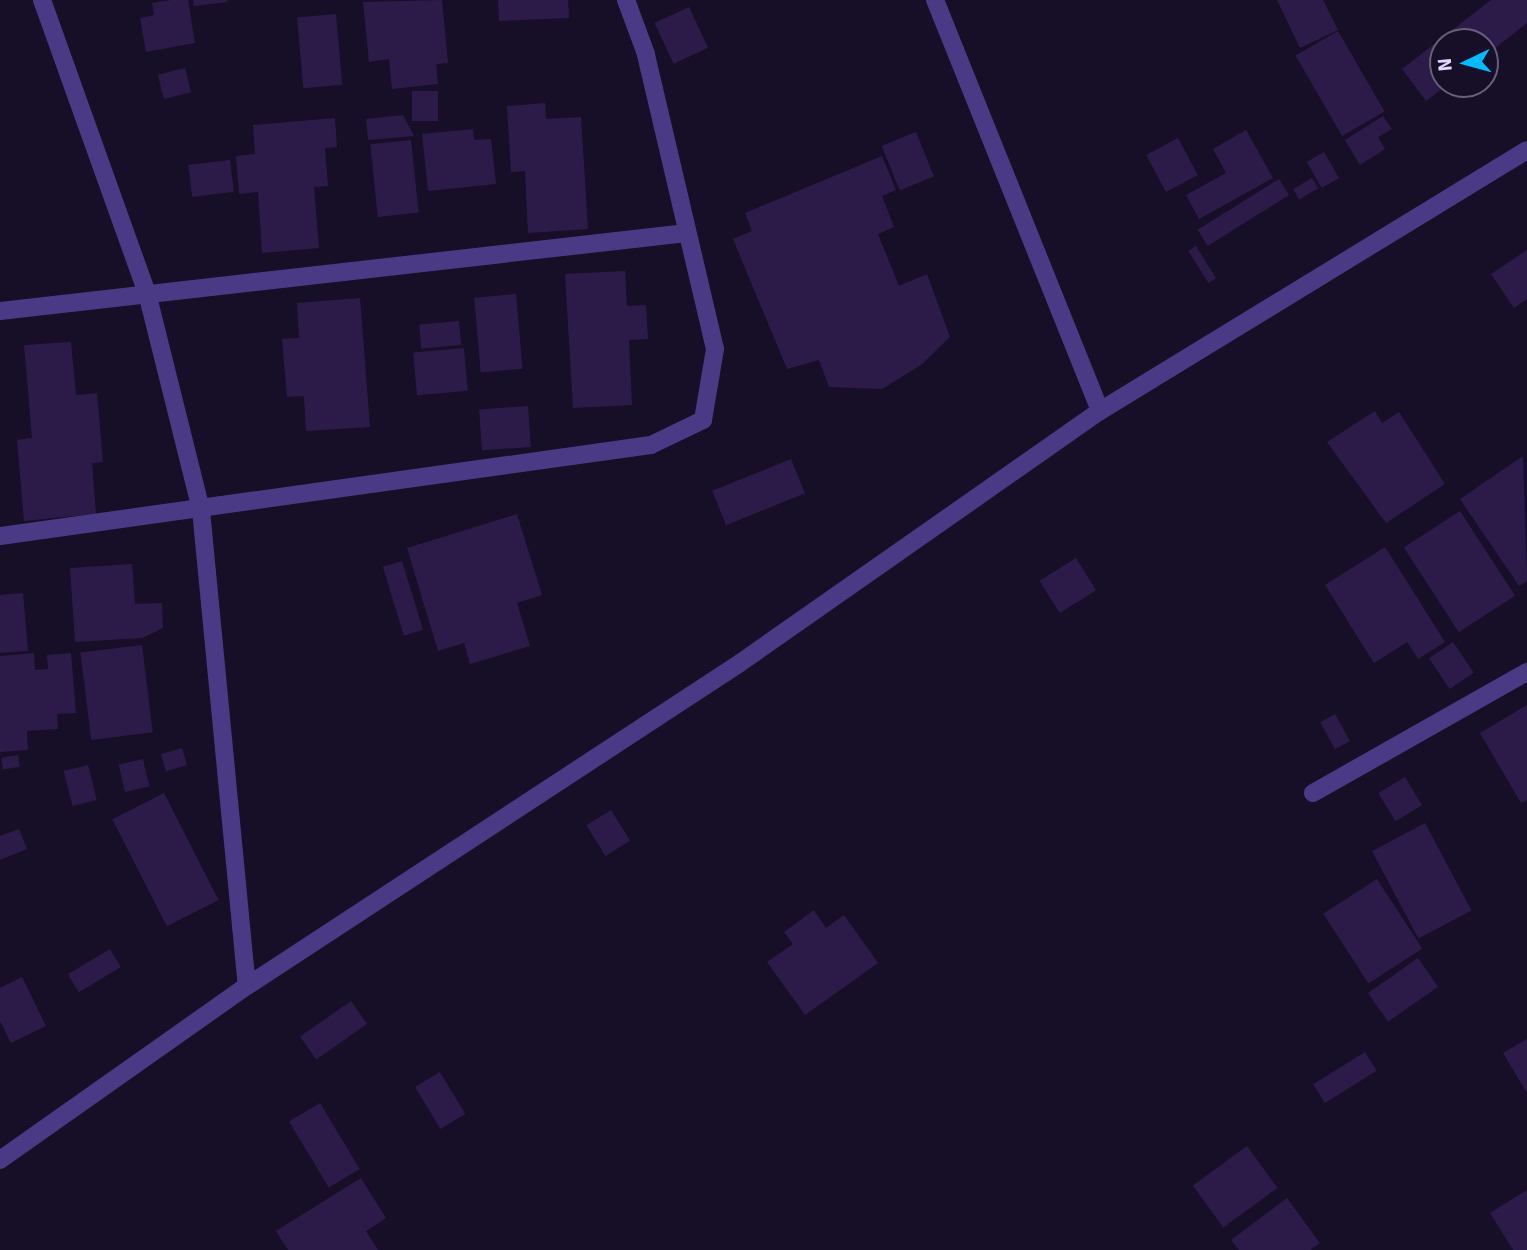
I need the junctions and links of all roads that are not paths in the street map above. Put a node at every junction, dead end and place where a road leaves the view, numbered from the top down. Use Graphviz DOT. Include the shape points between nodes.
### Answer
graph roads {
  1 [pos="42,0"];
  2 [pos="626,0"];
  3 [pos="935,0"];
  4 [pos="1527,150"];
  5 [pos="687,233"];
  6 [pos="148,293"];
  7 [pos="0,311"];
  8 [pos="1100,411"];
  9 [pos="201,510"];
  10 [pos="0,536"];
  11 [pos="1527,672"];
  12 [pos="1313,793"];
  13 [pos="247,986"];
  14 [pos="0,1160"];
  1 -- 6 [label="street"];
  2 -- 5 [label="street" via="646,54"];
  3 -- 8 [label="street"];
  4 -- 8 [label="street"];
  5 -- 6 [label="street"];
  5 -- 9 [label="street" via="715,349 703,420 651,445"];
  6 -- 7 [label="street"];
  6 -- 9 [label="street"];
  8 -- 13 [label="street" via="740,663"];
  9 -- 10 [label="street"];
  9 -- 13 [label="street"];
  11 -- 12 [label="street"];
  13 -- 14 [label="street"];
}
